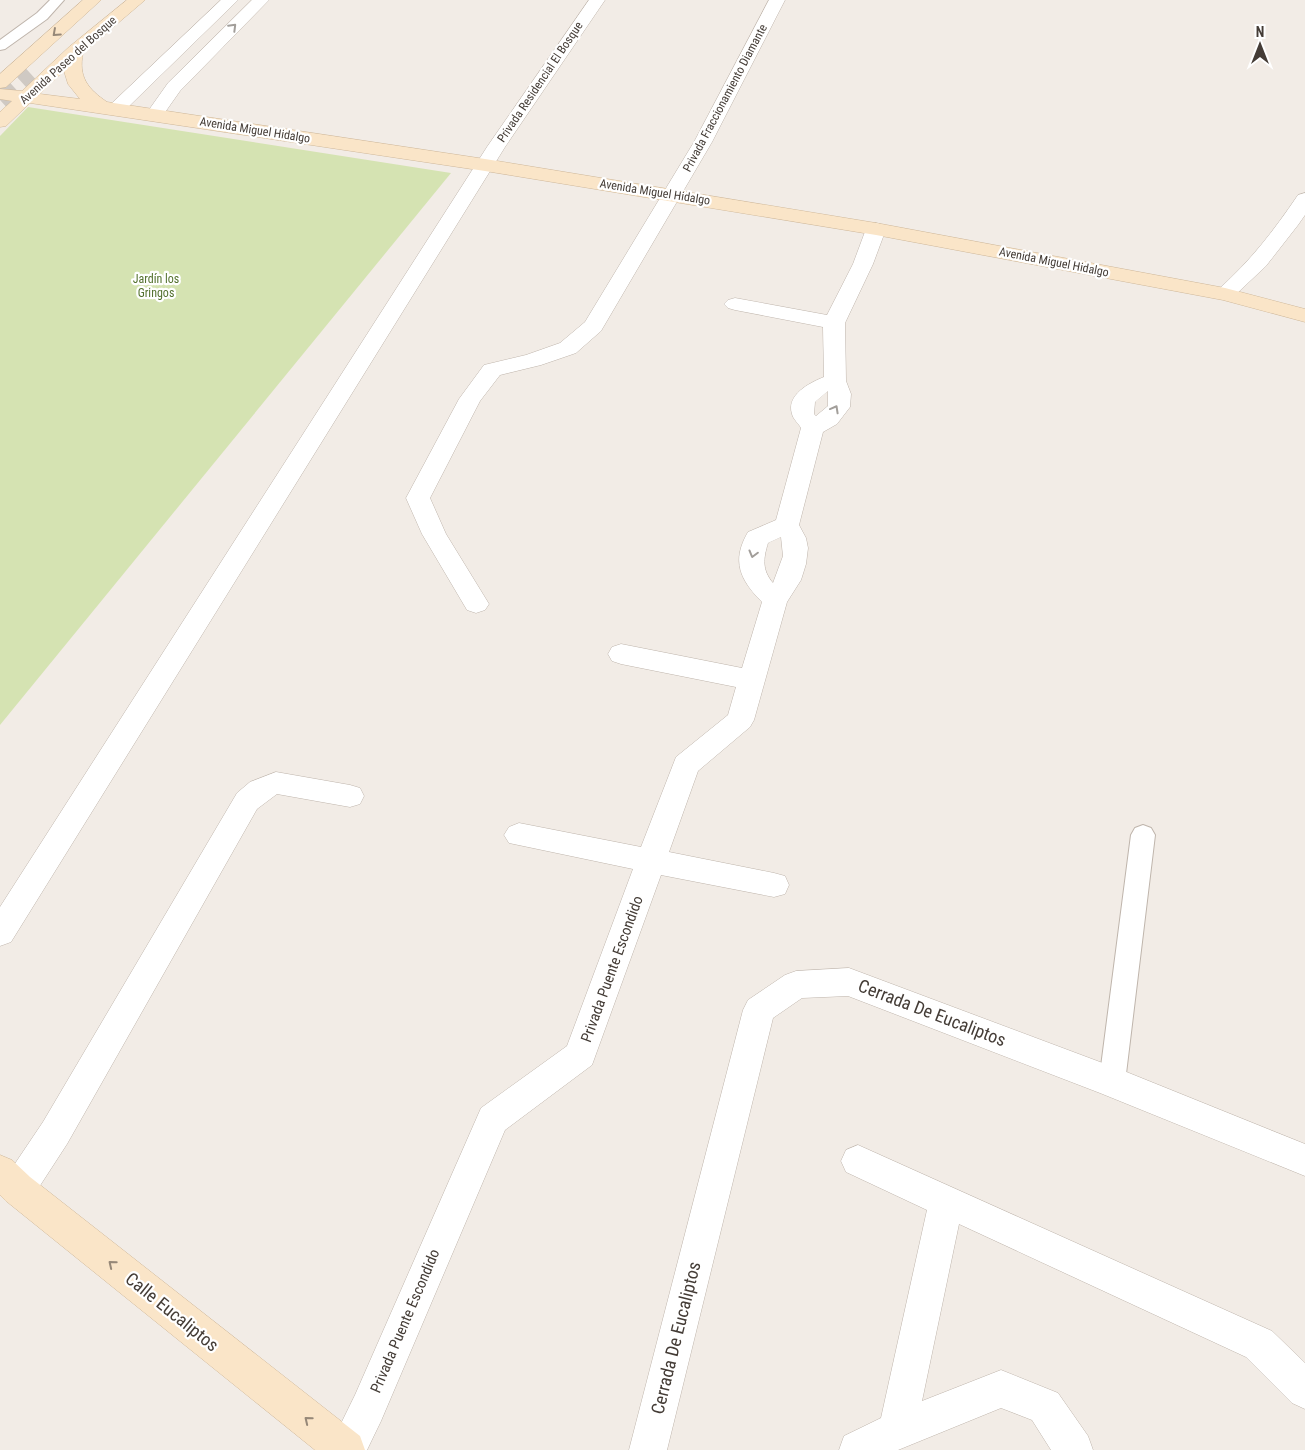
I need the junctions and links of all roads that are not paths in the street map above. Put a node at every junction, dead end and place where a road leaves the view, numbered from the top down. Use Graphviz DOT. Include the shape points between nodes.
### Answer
graph roads {
  1 [pos="57,0"];
  2 [pos="93,0"];
  3 [pos="117,0"];
  4 [pos="137,0"];
  5 [pos="230,0"];
  6 [pos="261,0"];
  7 [pos="597,0"];
  8 [pos="777,0"];
  9 [pos="0,46"];
  10 [pos="180,46"];
  11 [pos="75,51"];
  12 [pos="209,51"];
  13 [pos="30,73"];
  14 [pos="0,84"];
  15 [pos="0,94"];
  16 [pos="26,97"];
  17 [pos="109,108"];
  18 [pos="155,114"];
  19 [pos="0,122"];
  20 [pos="485,165"];
  21 [pos="671,195"];
  22 [pos="1305,199"];
  23 [pos="876,229"];
  24 [pos="1225,294"];
  25 [pos="735,304"];
  26 [pos="1305,316"];
  27 [pos="834,323"];
  28 [pos="787,525"];
  29 [pos="774,600"];
  30 [pos="476,604"];
  31 [pos="621,654"];
  32 [pos="752,680"];
  33 [pos="350,796"];
  34 [pos="519,835"];
  35 [pos="1143,835"];
  36 [pos="652,861"];
  37 [pos="774,885"];
  38 [pos="0,933"];
  39 [pos="1112,1082"];
  40 [pos="1305,1160"];
  41 [pos="858,1161"];
  42 [pos="9,1180"];
  43 [pos="946,1201"];
  44 [pos="1305,1390"];
  45 [pos="897,1430"];
  46 [pos="346,1450"];
  47 [pos="648,1450"];
  48 [pos="858,1450"];
  49 [pos="1074,1450"];
  1 -- 9 [label="lane" via="42,16"];
  2 -- 14 [label="main road, Avenida Paseo del Bosque, one-way"];
  3 -- 13 [label="main road"];
  4 -- 11 [label="main road, Avenida Paseo del Bosque"];
  5 -- 10 [label="street"];
  12 -- 6 [label="street, one-way"];
  7 -- 20 [label="street, Privada Residencial El Bosque"];
  8 -- 21 [label="street, Privada Fraccionamiento Diamante" via="703,142"];
  10 -- 12 [label="street"];
  10 -- 17 [label="street"];
  11 -- 16 [label="main road, Avenida Paseo del Bosque"];
  11 -- 17 [label="main road" via="71,63 72,76 78,87 88,97"];
  12 -- 18 [label="street" via="174,86"];
  15 -- 16 [label="main road, Avenida Miguel Hidalgo"];
  16 -- 17 [label="main road, Avenida Miguel Hidalgo"];
  16 -- 19 [label="main road, Avenida Paseo del Bosque"];
  17 -- 18 [label="main road, Avenida Miguel Hidalgo"];
  18 -- 20 [label="main road, Avenida Miguel Hidalgo"];
  20 -- 21 [label="main road, Avenida Miguel Hidalgo"];
  20 -- 38 [label="street, Privada Residencial El Bosque"];
  21 -- 23 [label="main road, Avenida Miguel Hidalgo"];
  21 -- 30 [label="street, Privada Fraccionamiento Diamante" via="593,326 568,348 492,370 470,399 418,498 434,534"];
  22 -- 24 [label="street" via="1296,216 1253,269"];
  23 -- 24 [label="main road, Avenida Miguel Hidalgo"];
  23 -- 27 [label="street"];
  24 -- 26 [label="main road, Avenida Miguel Hidalgo"];
  25 -- 27 [label="street"];
  27 -- 28 [label="street" via="835,381 840,394 838,407 829,419 813,428"];
  28 -- 29 [label="street, Privada Puente Escondido" via="794,540 795,562 784,588"];
  28 -- 29 [label="street, one-way" via="757,538 750,559 756,581"];
  29 -- 32 [label="street, Privada Puente Escondido"];
  31 -- 32 [label="street"];
  32 -- 36 [label="street, Privada Puente Escondido" via="740,720 686,765"];
  33 -- 42 [label="street" via="276,783 254,793 56,1133"];
  34 -- 36 [label="street"];
  35 -- 39 [label="lane"];
  36 -- 37 [label="street"];
  36 -- 46 [label="street, Privada Puente Escondido" via="580,1056 493,1119 368,1408"];
  39 -- 40 [label="street, Cerrada De Eucaliptos"];
  39 -- 47 [label="street, Cerrada De Eucaliptos" via="849,982 796,985 759,1010"];
  41 -- 43 [label="street"];
  46 -- 42 [label="main road, Calle Eucaliptos, one-way"];
  43 -- 44 [label="street" via="1259,1344"];
  43 -- 45 [label="street"];
  45 -- 48 [label="street"];
  45 -- 49 [label="street" via="1000,1389 1045,1406"];
}
